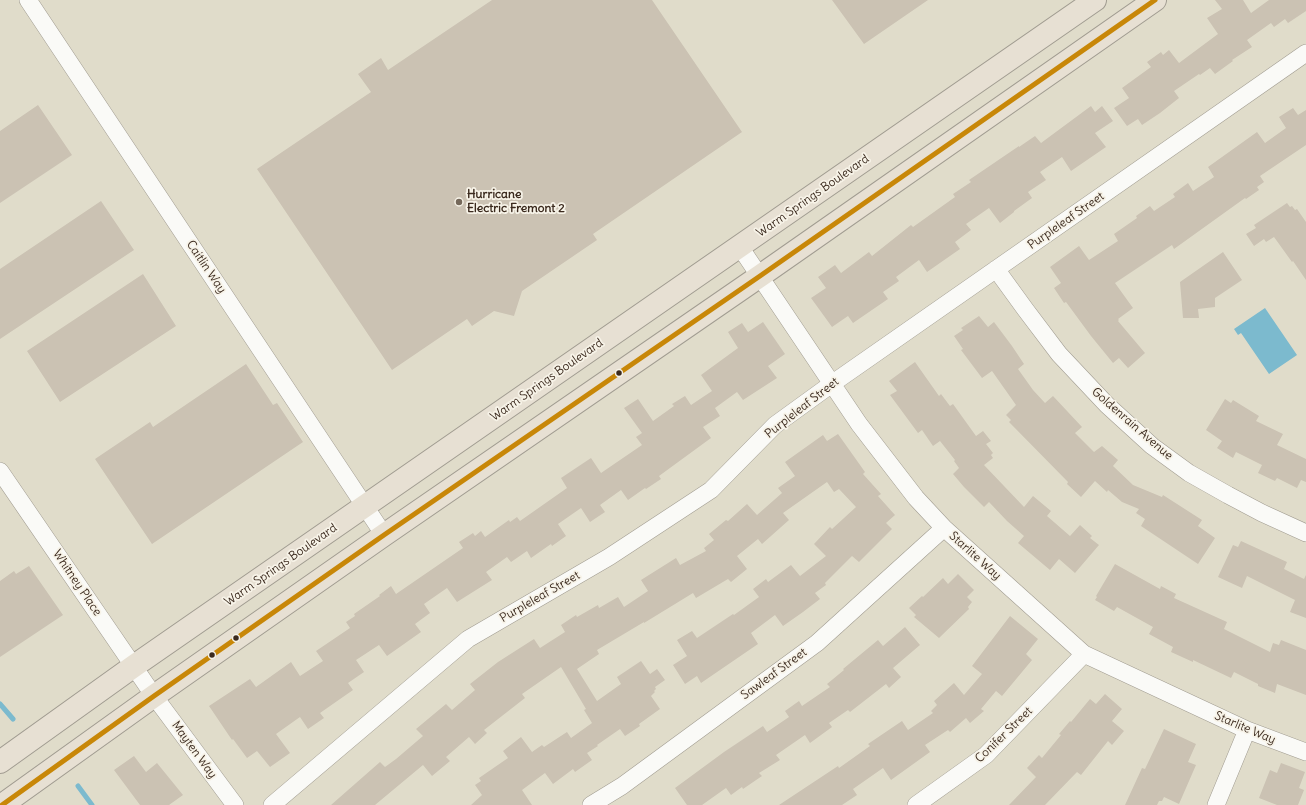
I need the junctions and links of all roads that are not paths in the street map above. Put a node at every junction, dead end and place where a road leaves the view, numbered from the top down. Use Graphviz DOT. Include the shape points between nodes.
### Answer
graph roads {
  1 [pos="28,0"];
  2 [pos="1095,0"];
  3 [pos="1155,0"];
  4 [pos="1306,54"];
  5 [pos="740,247"];
  6 [pos="996,269"];
  7 [pos="760,276"];
  8 [pos="833,383"];
  9 [pos="0,471"];
  10 [pos="365,506"];
  11 [pos="944,528"];
  12 [pos="1306,533"];
  13 [pos="384,535"];
  14 [pos="1084,654"];
  15 [pos="134,666"];
  16 [pos="154,696"];
  17 [pos="1247,730"];
  18 [pos="1306,752"];
  19 [pos="0,762"];
  20 [pos="2,805"];
  21 [pos="235,805"];
  22 [pos="272,805"];
  23 [pos="591,805"];
  24 [pos="916,805"];
  25 [pos="1216,805"];
  1 -- 10 [label="street, Caitlin Way"];
  2 -- 5 [label="main road, Warm Springs Boulevard"];
  3 -- 7 [label="main road"];
  4 -- 6 [label="street, Purpleleaf Street"];
  5 -- 7 [label="street, Starlite Way"];
  5 -- 10 [label="main road, Warm Springs Boulevard"];
  6 -- 8 [label="street, Purpleleaf Street"];
  6 -- 12 [label="street, Goldenrain Avenue" via="1064,359 1107,405 1152,446 1189,473 1262,513"];
  7 -- 8 [label="street, Starlite Way"];
  7 -- 13 [label="main road"];
  8 -- 11 [label="street, Starlite Way" via="859,424 890,465"];
  8 -- 22 [label="street, Purpleleaf Street" via="775,425 711,490 609,557 468,639"];
  9 -- 15 [label="street, Whitney Place"];
  10 -- 13 [label="street, Caitlin Way"];
  10 -- 15 [label="main road, Warm Springs Boulevard"];
  11 -- 14 [label="street, Starlite Way"];
  11 -- 23 [label="street, Sawleaf Street" via="817,643 622,786"];
  13 -- 16 [label="main road"];
  14 -- 17 [label="street, Starlite Way"];
  14 -- 24 [label="street, Conifer Street" via="986,755"];
  15 -- 16 [label="street, Whitney Place"];
  15 -- 19 [label="main road, Warm Springs Boulevard"];
  16 -- 20 [label="main road"];
  16 -- 21 [label="street, Mayten Way"];
  17 -- 18 [label="street, Starlite Way"];
  17 -- 25 [label="street"];
}
